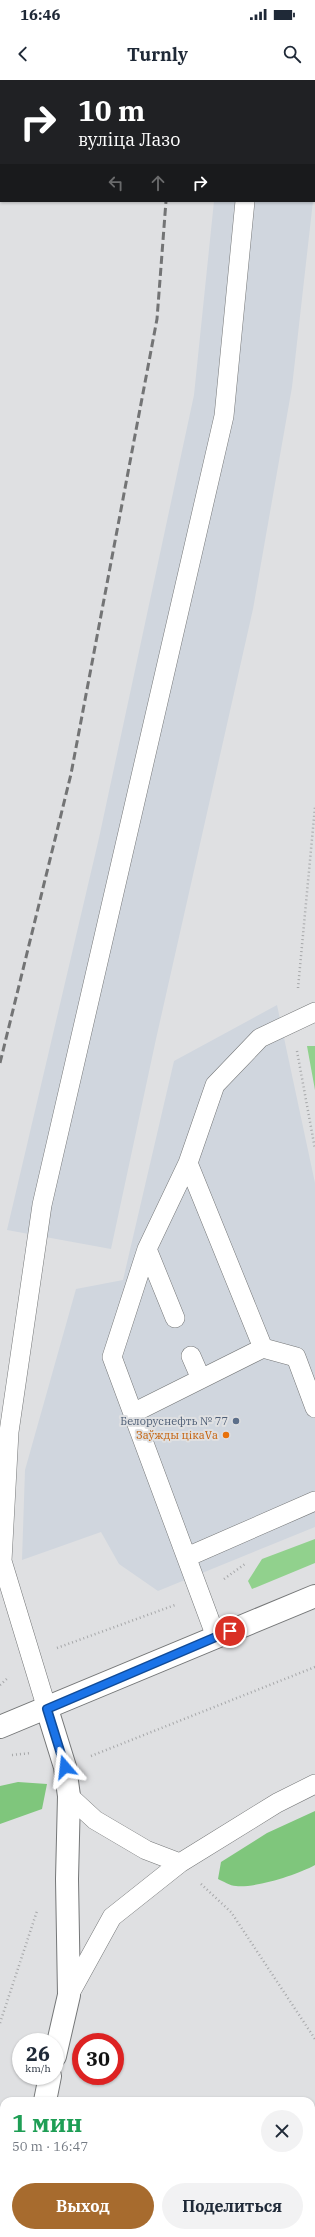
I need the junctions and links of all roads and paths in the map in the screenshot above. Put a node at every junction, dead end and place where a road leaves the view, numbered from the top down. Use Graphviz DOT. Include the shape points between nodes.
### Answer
graph roads {
  1 [pos="245,202"];
  2 [pos="315,807"];
  3 [pos="315,1012"];
  4 [pos="295,1021"];
  5 [pos="315,1149"];
  6 [pos="188,1163"];
  7 [pos="147,1249"];
  8 [pos="176,1318"];
  9 [pos="264,1348"];
  10 [pos="191,1356"];
  11 [pos="201,1379"];
  12 [pos="315,1408"];
  13 [pos="133,1413"];
  14 [pos="315,1501"];
  15 [pos="186,1557"];
  16 [pos="315,1596"];
  17 [pos="216,1637"];
  18 [pos="315,1667"];
  19 [pos="47,1709"];
  20 [pos="0,1727"];
  21 [pos="65,1767"];
  22 [pos="315,1784"];
  23 [pos="69,1796"];
  24 [pos="180,1863"];
  25 [pos="67,1879"];
  26 [pos="69,1995"];
  27 [pos="0,2023"];
  28 [pos="60,2033"];
  29 [pos="315,2039"];
  30 [pos="48,2085"];
  31 [pos="46,2097"];
  1 -- 19 [label="lane" via="224,416 42,1205 9,1432 2,1561"];
  2 -- 4 [label="path"];
  3 -- 4 [label="lane"];
  4 -- 5 [label="path" via="297,1058"];
  4 -- 6 [label="lane" via="260,1038 215,1085"];
  6 -- 7 [label="lane"];
  6 -- 9 [label="lane"];
  7 -- 8 [label="lane"];
  7 -- 13 [label="lane" via="112,1357"];
  9 -- 11 [label="lane"];
  9 -- 12 [label="lane" via="296,1356"];
  10 -- 11 [label="lane"];
  11 -- 13 [label="lane"];
  13 -- 15 [label="lane"];
  14 -- 15 [label="lane"];
  15 -- 17 [label="lane"];
  16 -- 17 [label="street"];
  17 -- 19 [label="street"];
  18 -- 21 [label="path"];
  19 -- 20 [label="street"];
  19 -- 21 [label="street"];
  21 -- 23 [label="street"];
  22 -- 24 [label="lane" via="278,1803"];
  23 -- 24 [label="lane" via="95,1820 146,1850"];
  23 -- 25 [label="street"];
  24 -- 26 [label="lane" via="112,1917"];
  24 -- 29 [label="path" via="231,1912"];
  25 -- 26 [label="street"];
  25 -- 27 [label="path" via="38,1909"];
  26 -- 28 [label="street"];
  30 -- 31 [label="street"];
}
